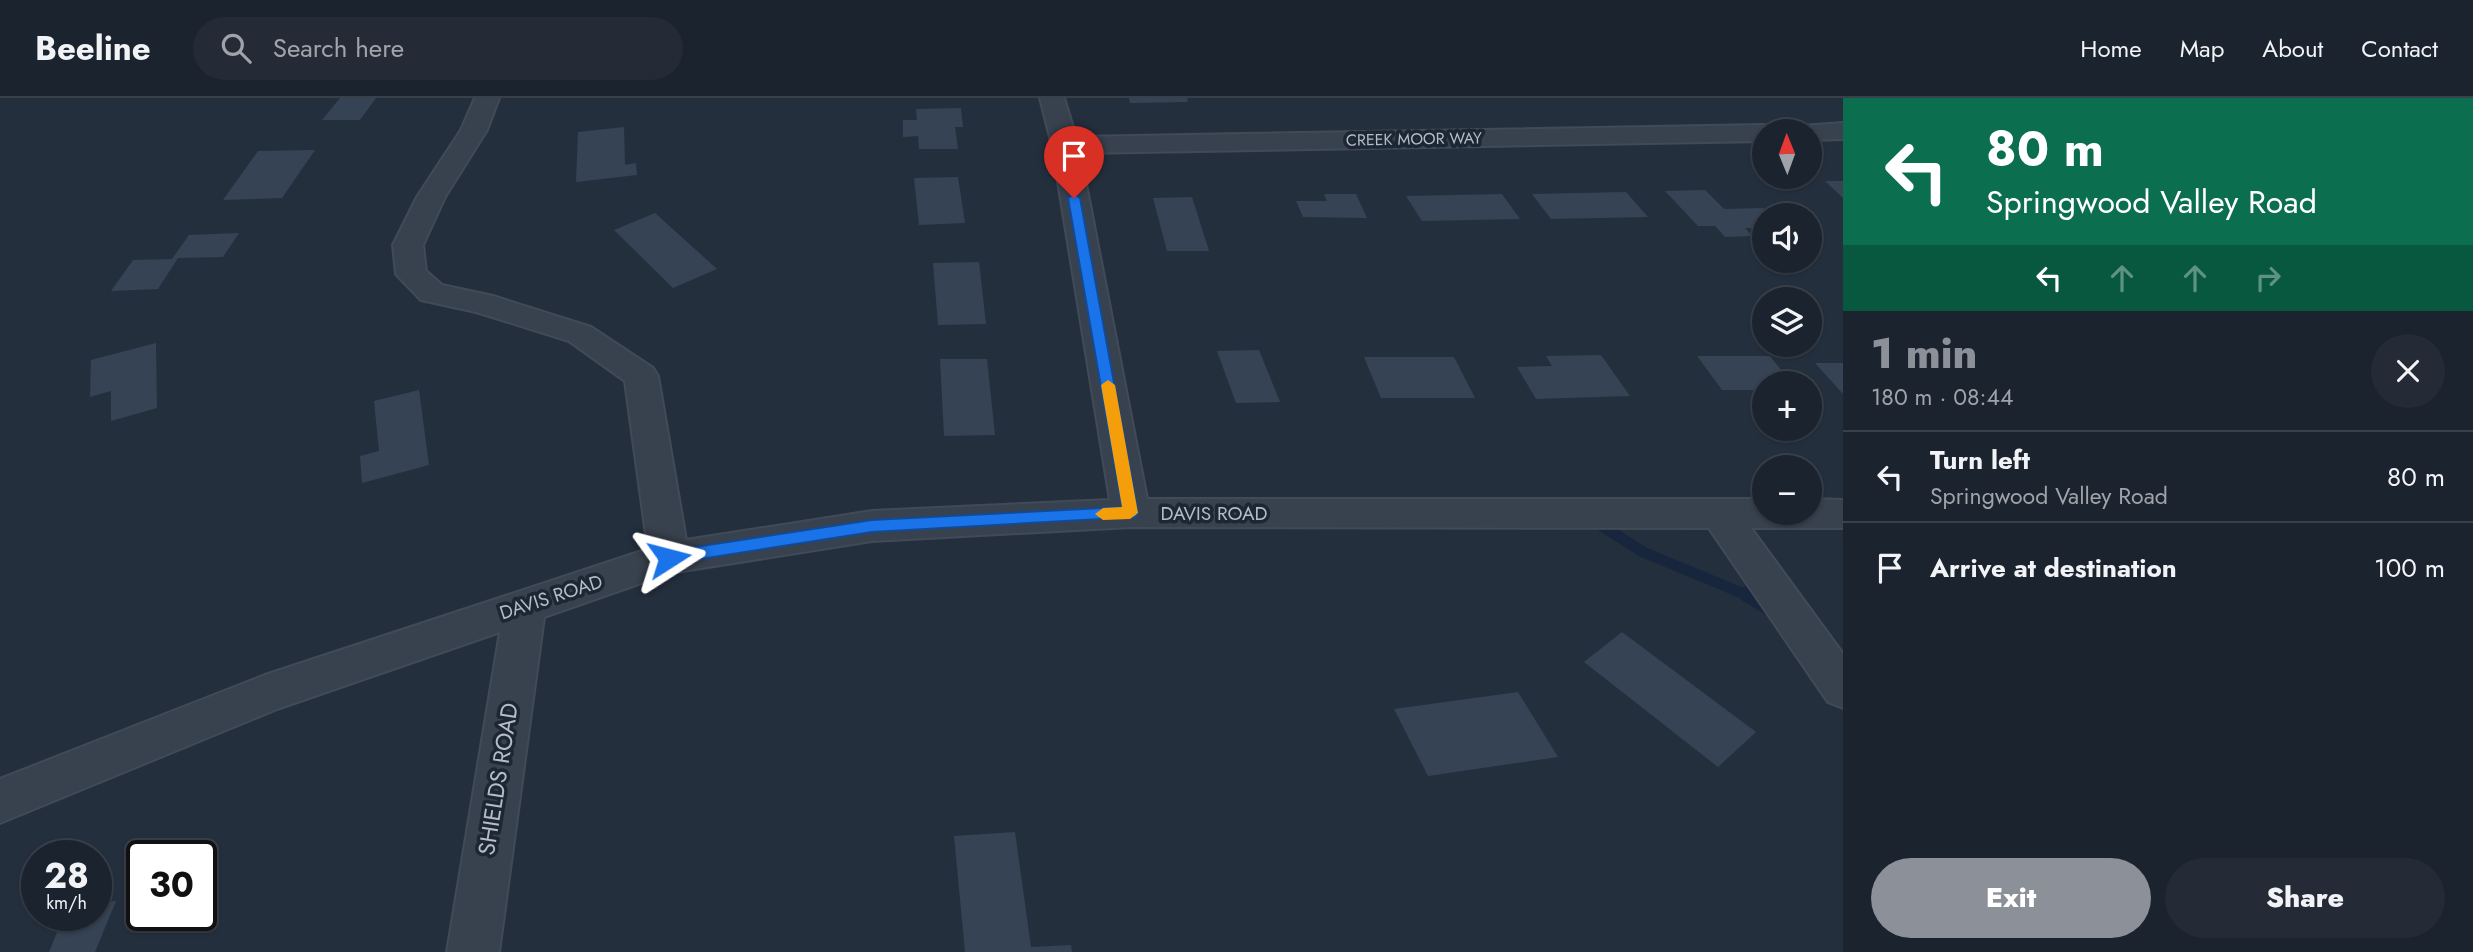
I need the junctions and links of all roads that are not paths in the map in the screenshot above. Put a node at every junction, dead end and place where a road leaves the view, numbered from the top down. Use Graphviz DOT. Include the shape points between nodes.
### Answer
graph roads {
  1 [pos="487,98"];
  2 [pos="1052,98"];
  3 [pos="1843,131"];
  4 [pos="1822,132"];
  5 [pos="1752,133"];
  6 [pos="1065,145"];
  7 [pos="1130,513"];
  8 [pos="1720,514"];
  9 [pos="1843,514"];
  10 [pos="669,558"];
  11 [pos="525,606"];
  12 [pos="1843,689"];
  13 [pos="0,801"];
  14 [pos="473,952"];
  1 -- 10 [label="street" via="474,130 431,197 408,245 411,274 432,293 482,303 580,334 641,376"];
  2 -- 6 [label="street"];
  3 -- 4 [label="street"];
  5 -- 6 [label="street, CREEK MOOR WAY"];
  6 -- 7 [label="street"];
  7 -- 8 [label="street, DAVIS ROAD"];
  7 -- 10 [label="street, DAVIS ROAD" via="872,526"];
  8 -- 9 [label="street, DAVIS ROAD"];
  8 -- 12 [label="street"];
  10 -- 11 [label="street, DAVIS ROAD"];
  11 -- 13 [label="street, DAVIS ROAD" via="265,694"];
  11 -- 14 [label="street, SHIELDS ROAD"];
}
